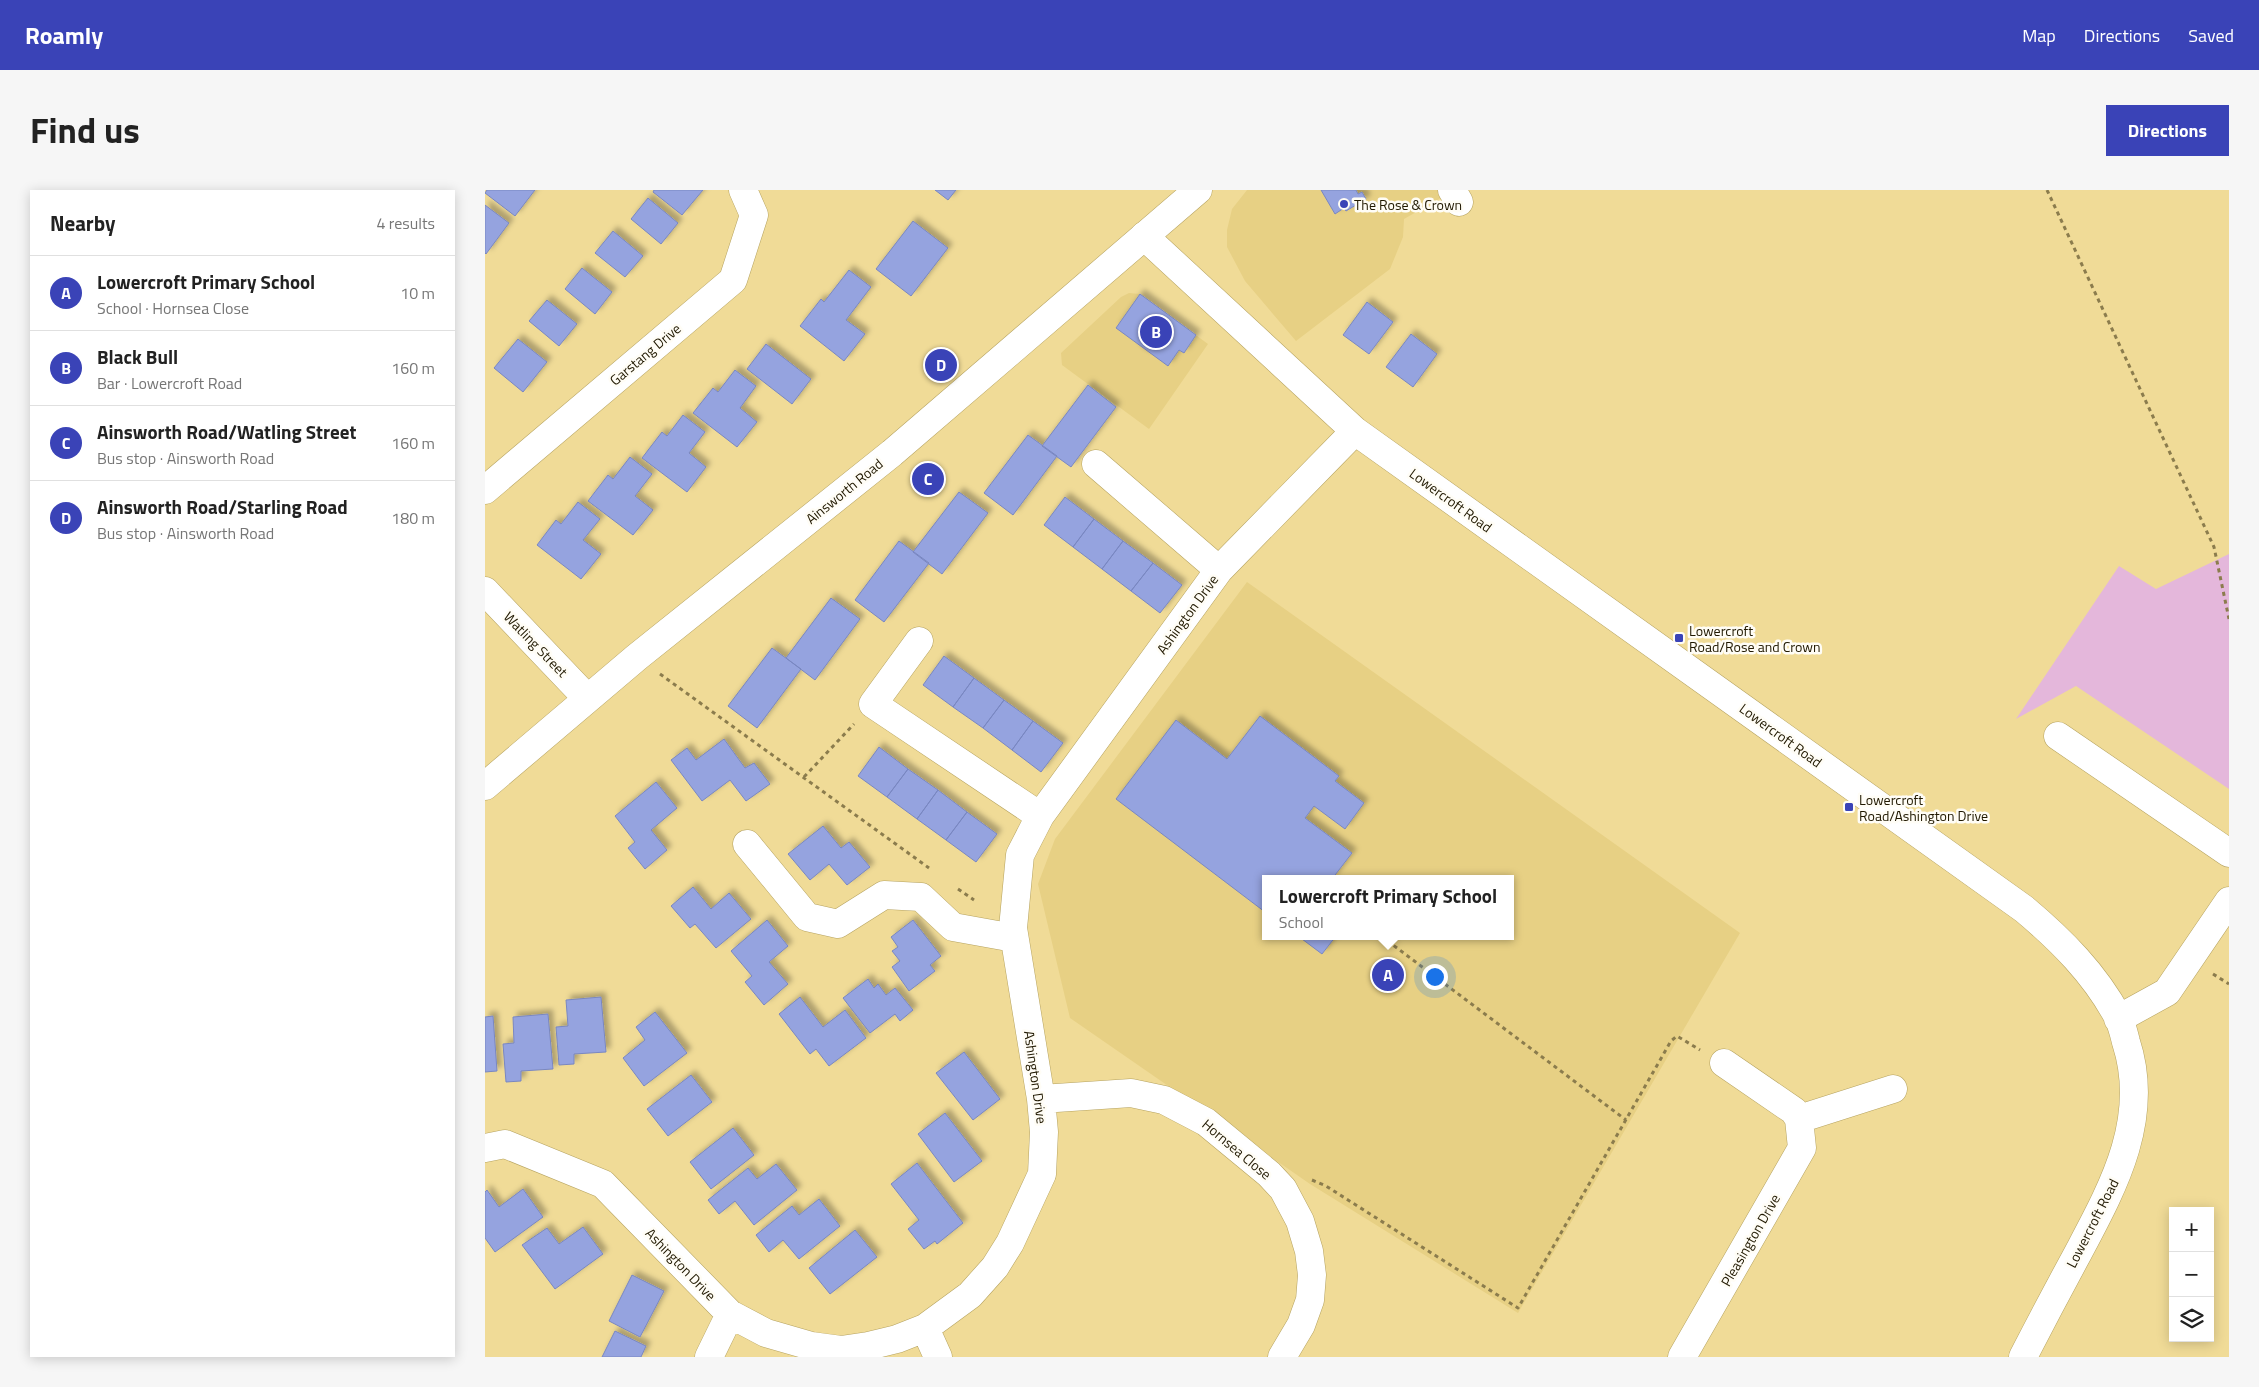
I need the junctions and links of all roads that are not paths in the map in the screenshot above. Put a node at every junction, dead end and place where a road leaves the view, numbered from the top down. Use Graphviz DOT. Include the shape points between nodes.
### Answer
graph roads {
  1 [pos="743,190"];
  2 [pos="1197,190"];
  3 [pos="1144,236"];
  4 [pos="1355,431"];
  5 [pos="1096,464"];
  6 [pos="485,490"];
  7 [pos="1219,570"];
  8 [pos="485,590"];
  9 [pos="919,641"];
  10 [pos="587,698"];
  11 [pos="2058,736"];
  12 [pos="485,786"];
  13 [pos="1040,816"];
  14 [pos="747,844"];
  15 [pos="2229,853"];
  16 [pos="2229,901"];
  17 [pos="1013,933"];
  18 [pos="2119,1018"];
  19 [pos="1725,1063"];
  20 [pos="1893,1089"];
  21 [pos="1041,1099"];
  22 [pos="1799,1119"];
  23 [pos="485,1148"];
  24 [pos="730,1314"];
  25 [pos="925,1328"];
  26 [pos="709,1357"];
  27 [pos="938,1357"];
  28 [pos="1282,1357"];
  29 [pos="1683,1357"];
  30 [pos="2023,1357"];
  1 -- 6 [label="street, Garstang Drive" via="754,216 733,280"];
  2 -- 3 [label="street, Ainsworth Road"];
  3 -- 4 [label="street, Lowercroft Road"];
  3 -- 10 [label="street, Ainsworth Road" via="892,453"];
  4 -- 7 [label="street, Ashington Drive"];
  4 -- 18 [label="street, Lowercroft Road" via="2024,909 2059,938 2095,981"];
  5 -- 7 [label="street"];
  7 -- 13 [label="street, Ashington Drive"];
  8 -- 10 [label="street, Watling Street"];
  9 -- 13 [label="street" via="873,704"];
  10 -- 12 [label="street, Ainsworth Road"];
  11 -- 15 [label="street"];
  13 -- 17 [label="street, Ashington Drive" via="1020,856"];
  14 -- 17 [label="street" via="807,917 838,924 884,895 921,897 953,927"];
  16 -- 18 [label="street" via="2167,992"];
  17 -- 21 [label="street, Ashington Drive"];
  18 -- 30 [label="street, Lowercroft Road" via="2132,1059 2135,1095 2129,1138 2113,1185"];
  19 -- 22 [label="street" via="1794,1112"];
  20 -- 22 [label="street"];
  21 -- 25 [label="street, Ashington Drive" via="1044,1132 1042,1174 1010,1243 970,1295"];
  21 -- 28 [label="street, Hornsea Close" via="1131,1093 1164,1100 1206,1122 1252,1158 1283,1190 1300,1221 1312,1275 1310,1300 1301,1325"];
  22 -- 29 [label="street, Pleasington Drive" via="1802,1148"];
  23 -- 24 [label="street, Ashington Drive" via="505,1144 603,1184"];
  24 -- 25 [label="street, Ashington Drive" via="766,1332 811,1346 841,1350 897,1339"];
  24 -- 26 [label="street"];
  25 -- 27 [label="street"];
}
